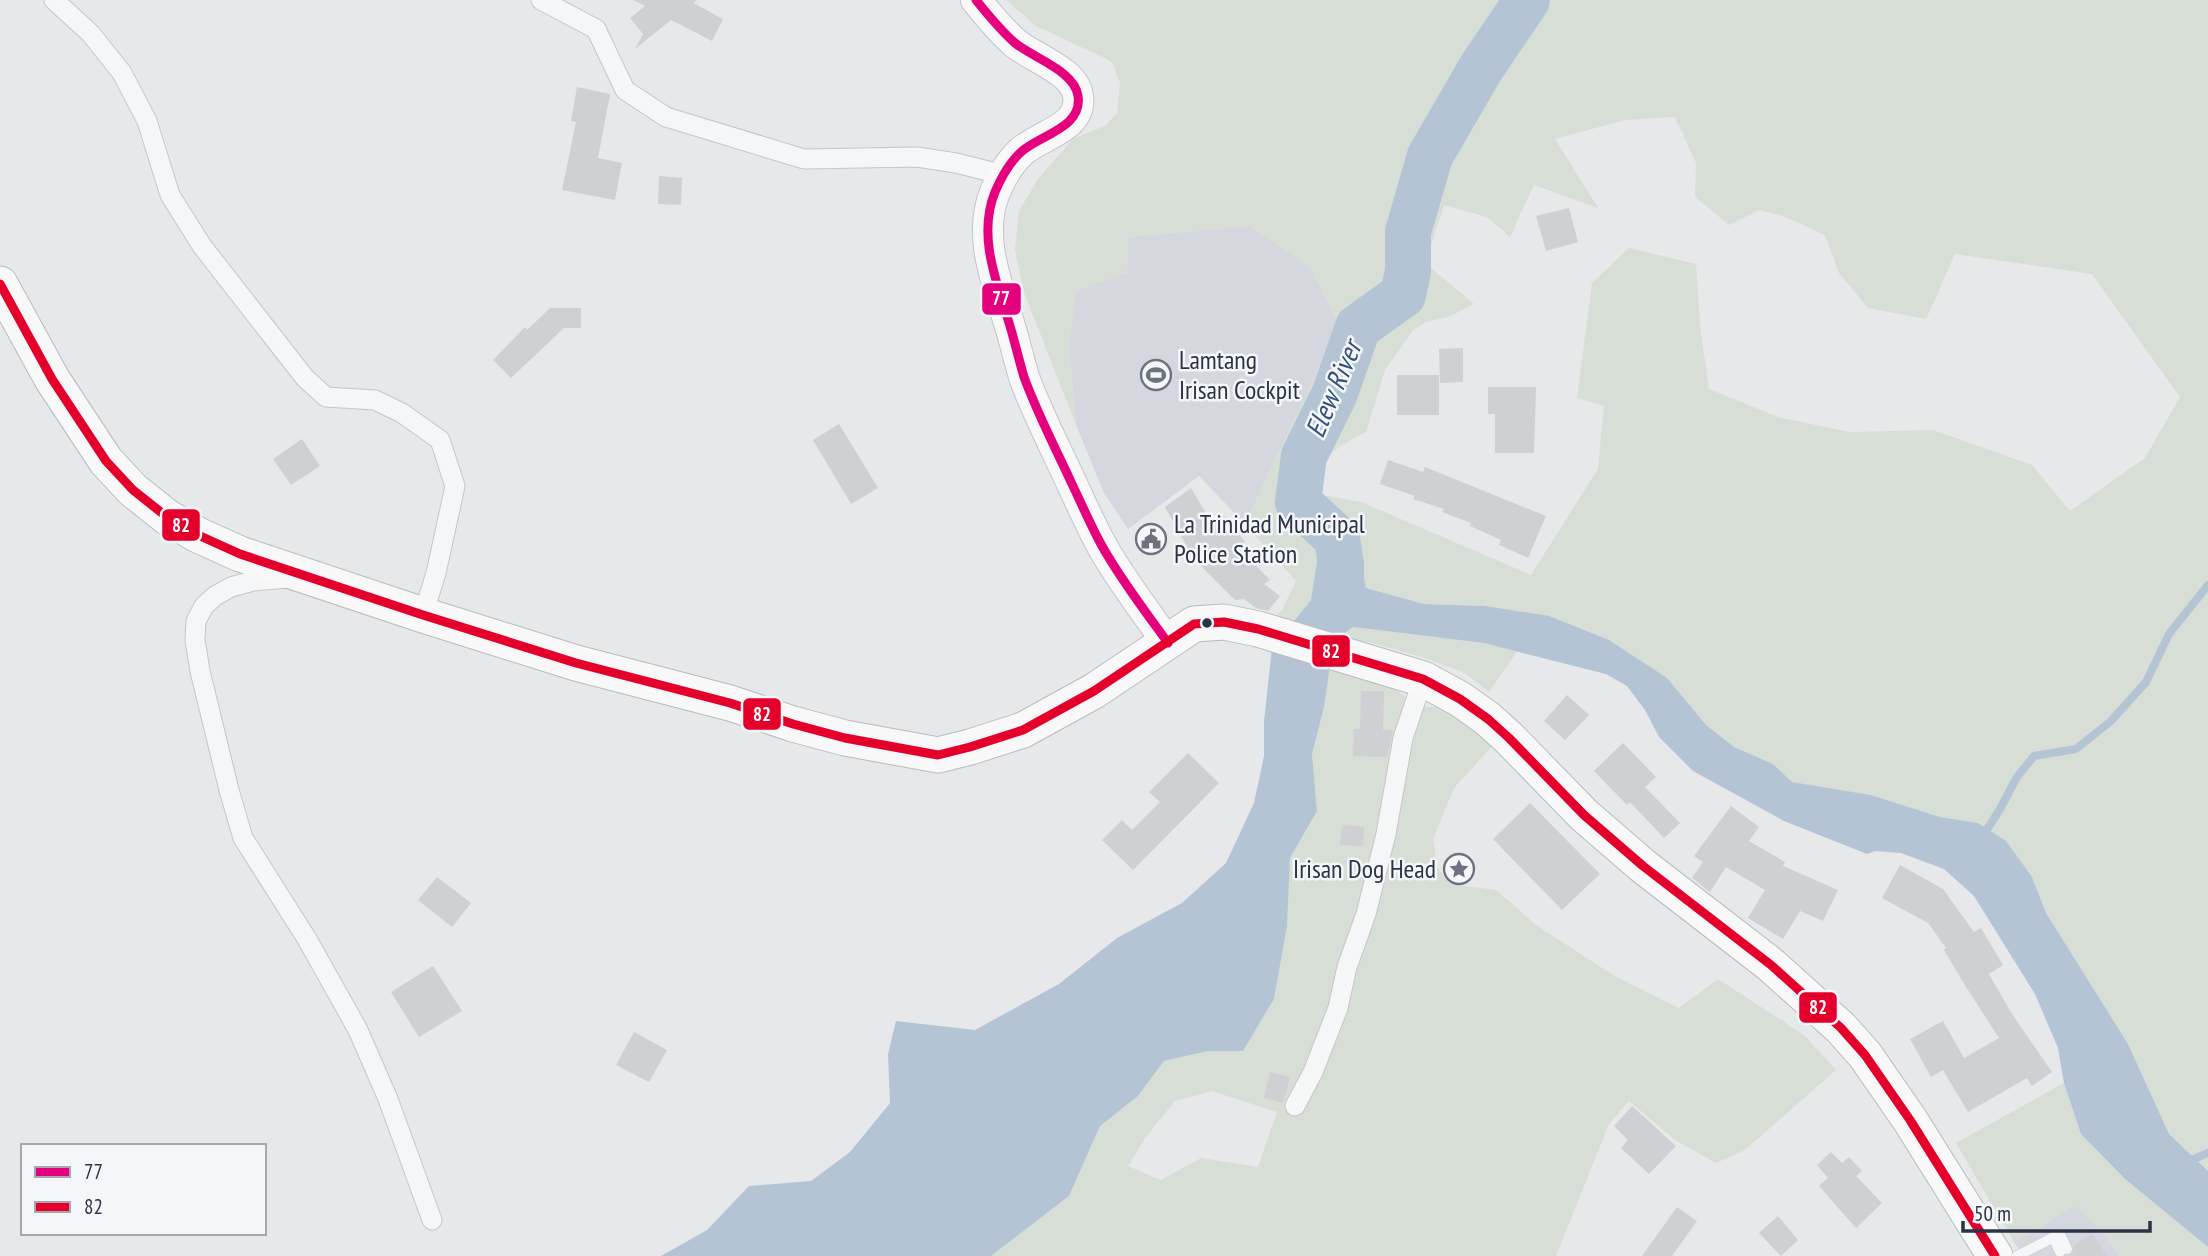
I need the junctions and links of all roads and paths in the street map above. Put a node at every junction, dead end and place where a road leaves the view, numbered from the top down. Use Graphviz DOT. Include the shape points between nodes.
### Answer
graph roads {
  1 [pos="54,0"];
  2 [pos="541,0"];
  3 [pos="976,0"];
  4 [pos="1004,175"];
  5 [pos="0,284"];
  6 [pos="311,577"];
  7 [pos="423,615"];
  8 [pos="1168,643"];
  9 [pos="1423,679"];
  10 [pos="1295,1106"];
  11 [pos="432,1220"];
  12 [pos="2064,1250"];
  13 [pos="1995,1256"];
  14 [pos="2017,1256"];
  1 -- 7 [label="street" via="91,34 122,73 147,121 170,195 202,246 305,378 326,397 375,400 440,440 455,486"];
  2 -- 4 [label="street" via="596,29 625,90 666,117 804,159 917,157"];
  3 -- 4 [label="main road" via="1014,42 1066,75 1079,99 1069,122 1020,153"];
  4 -- 8 [label="main road" via="989,217 989,244 995,285 1025,379 1101,545"];
  5 -- 6 [label="highway" via="77,419 133,490 198,535"];
  6 -- 7 [label="highway"];
  6 -- 11 [label="street" via="253,581 215,596 196,621 200,671 243,838 358,1030"];
  7 -- 8 [label="highway" via="793,724 938,755 1023,730"];
  8 -- 9 [label="highway" via="1194,624 1224,622"];
  9 -- 10 [label="street" via="1403,737 1366,914 1346,967 1338,1008"];
  9 -- 13 [label="highway" via="1488,719 1584,815 1841,1028 1910,1120"];
  12 -- 14 [label="lane" via="2053,1237"];
}
